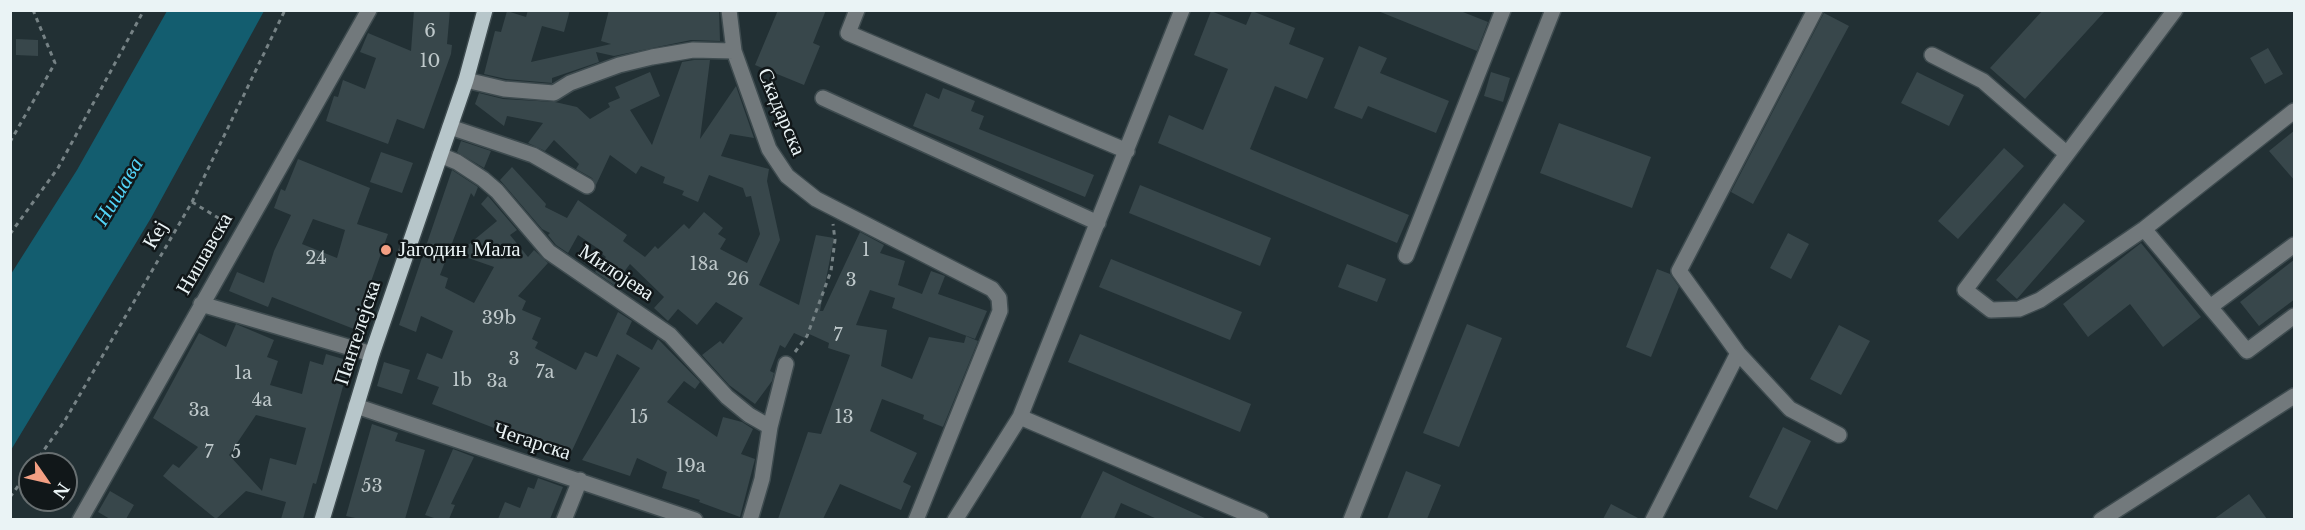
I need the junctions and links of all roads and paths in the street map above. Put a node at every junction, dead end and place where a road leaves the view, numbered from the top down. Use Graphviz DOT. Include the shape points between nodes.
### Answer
graph roads {
  1 [pos="33,10"];
  2 [pos="144,10"];
  3 [pos="285,10"];
  4 [pos="369,10"];
  5 [pos="729,10"];
  6 [pos="857,10"];
  7 [pos="1182,10"];
  8 [pos="1503,10"];
  9 [pos="1553,10"];
  10 [pos="1815,10"];
  11 [pos="2175,10"];
  12 [pos="483,13"];
  13 [pos="734,51"];
  14 [pos="1932,55"];
  15 [pos="466,80"];
  16 [pos="823,98"];
  17 [pos="2295,111"];
  18 [pos="450,127"];
  19 [pos="10,142"];
  20 [pos="1127,151"];
  21 [pos="2067,154"];
  22 [pos="440,155"];
  23 [pos="587,186"];
  24 [pos="192,202"];
  25 [pos="831,207"];
  26 [pos="1098,223"];
  27 [pos="231,226"];
  28 [pos="2144,229"];
  29 [pos="10,234"];
  30 [pos="2295,245"];
  31 [pos="1406,256"];
  32 [pos="201,304"];
  33 [pos="2210,307"];
  34 [pos="2295,316"];
  35 [pos="1738,353"];
  36 [pos="372,354"];
  37 [pos="786,364"];
  38 [pos="2295,396"];
  39 [pos="356,406"];
  40 [pos="1020,417"];
  41 [pos="770,427"];
  42 [pos="1839,435"];
  43 [pos="43,452"];
  44 [pos="580,480"];
  45 [pos="80,519"];
  46 [pos="322,519"];
  47 [pos="564,519"];
  48 [pos="695,519"];
  49 [pos="750,519"];
  50 [pos="916,519"];
  51 [pos="955,519"];
  52 [pos="1261,519"];
  53 [pos="1351,519"];
  54 [pos="1653,519"];
  55 [pos="2101,519"];
  1 -- 19 [label="path" via="55,63"];
  2 -- 29 [label="path" via="58,168"];
  3 -- 24 [label="path, Кеј"];
  4 -- 32 [label="street, Нишавска"];
  5 -- 13 [label="street, Скадарска"];
  6 -- 20 [label="street" via="848,33"];
  7 -- 20 [label="street"];
  8 -- 31 [label="street"];
  9 -- 53 [label="street"];
  10 -- 35 [label="street" via="1679,271"];
  11 -- 21 [label="street"];
  12 -- 15 [label="main road, Пантелејска"];
  13 -- 15 [label="street" via="693,50 641,60 570,83 554,93 504,89"];
  13 -- 25 [label="street, Скадарска" via="778,165 799,187"];
  14 -- 21 [label="street" via="1983,81"];
  15 -- 18 [label="main road, Пантелејска"];
  16 -- 26 [label="street"];
  17 -- 28 [label="street"];
  18 -- 22 [label="main road, Пантелејска"];
  18 -- 23 [label="street" via="533,155"];
  20 -- 26 [label="street"];
  21 -- 28 [label="street" via="1965,290 1991,310 2019,309 2040,300"];
  22 -- 36 [label="main road, Пантелејска"];
  22 -- 41 [label="street, Милојева" via="483,179 549,252 670,335 727,397"];
  24 -- 27 [label="path"];
  24 -- 43 [label="path, Кеј" via="64,422"];
  25 -- 37 [label="path" via="835,240 831,271 807,336"];
  25 -- 50 [label="street, Скадарска" via="992,289 999,298 1000,311"];
  26 -- 40 [label="street"];
  28 -- 33 [label="street"];
  30 -- 33 [label="street"];
  32 -- 36 [label="street"];
  32 -- 45 [label="street, Нишавска"];
  33 -- 34 [label="street" via="2247,351"];
  35 -- 42 [label="street" via="1790,409"];
  35 -- 54 [label="street"];
  36 -- 39 [label="main road, Пантелејска"];
  37 -- 41 [label="street"];
  38 -- 55 [label="street"];
  39 -- 44 [label="street, Чегарска"];
  39 -- 46 [label="main road, Пантелејска"];
  40 -- 51 [label="street"];
  40 -- 52 [label="street"];
  41 -- 49 [label="street" via="762,479"];
  44 -- 47 [label="street"];
  44 -- 48 [label="street, Чегарска"];
}
